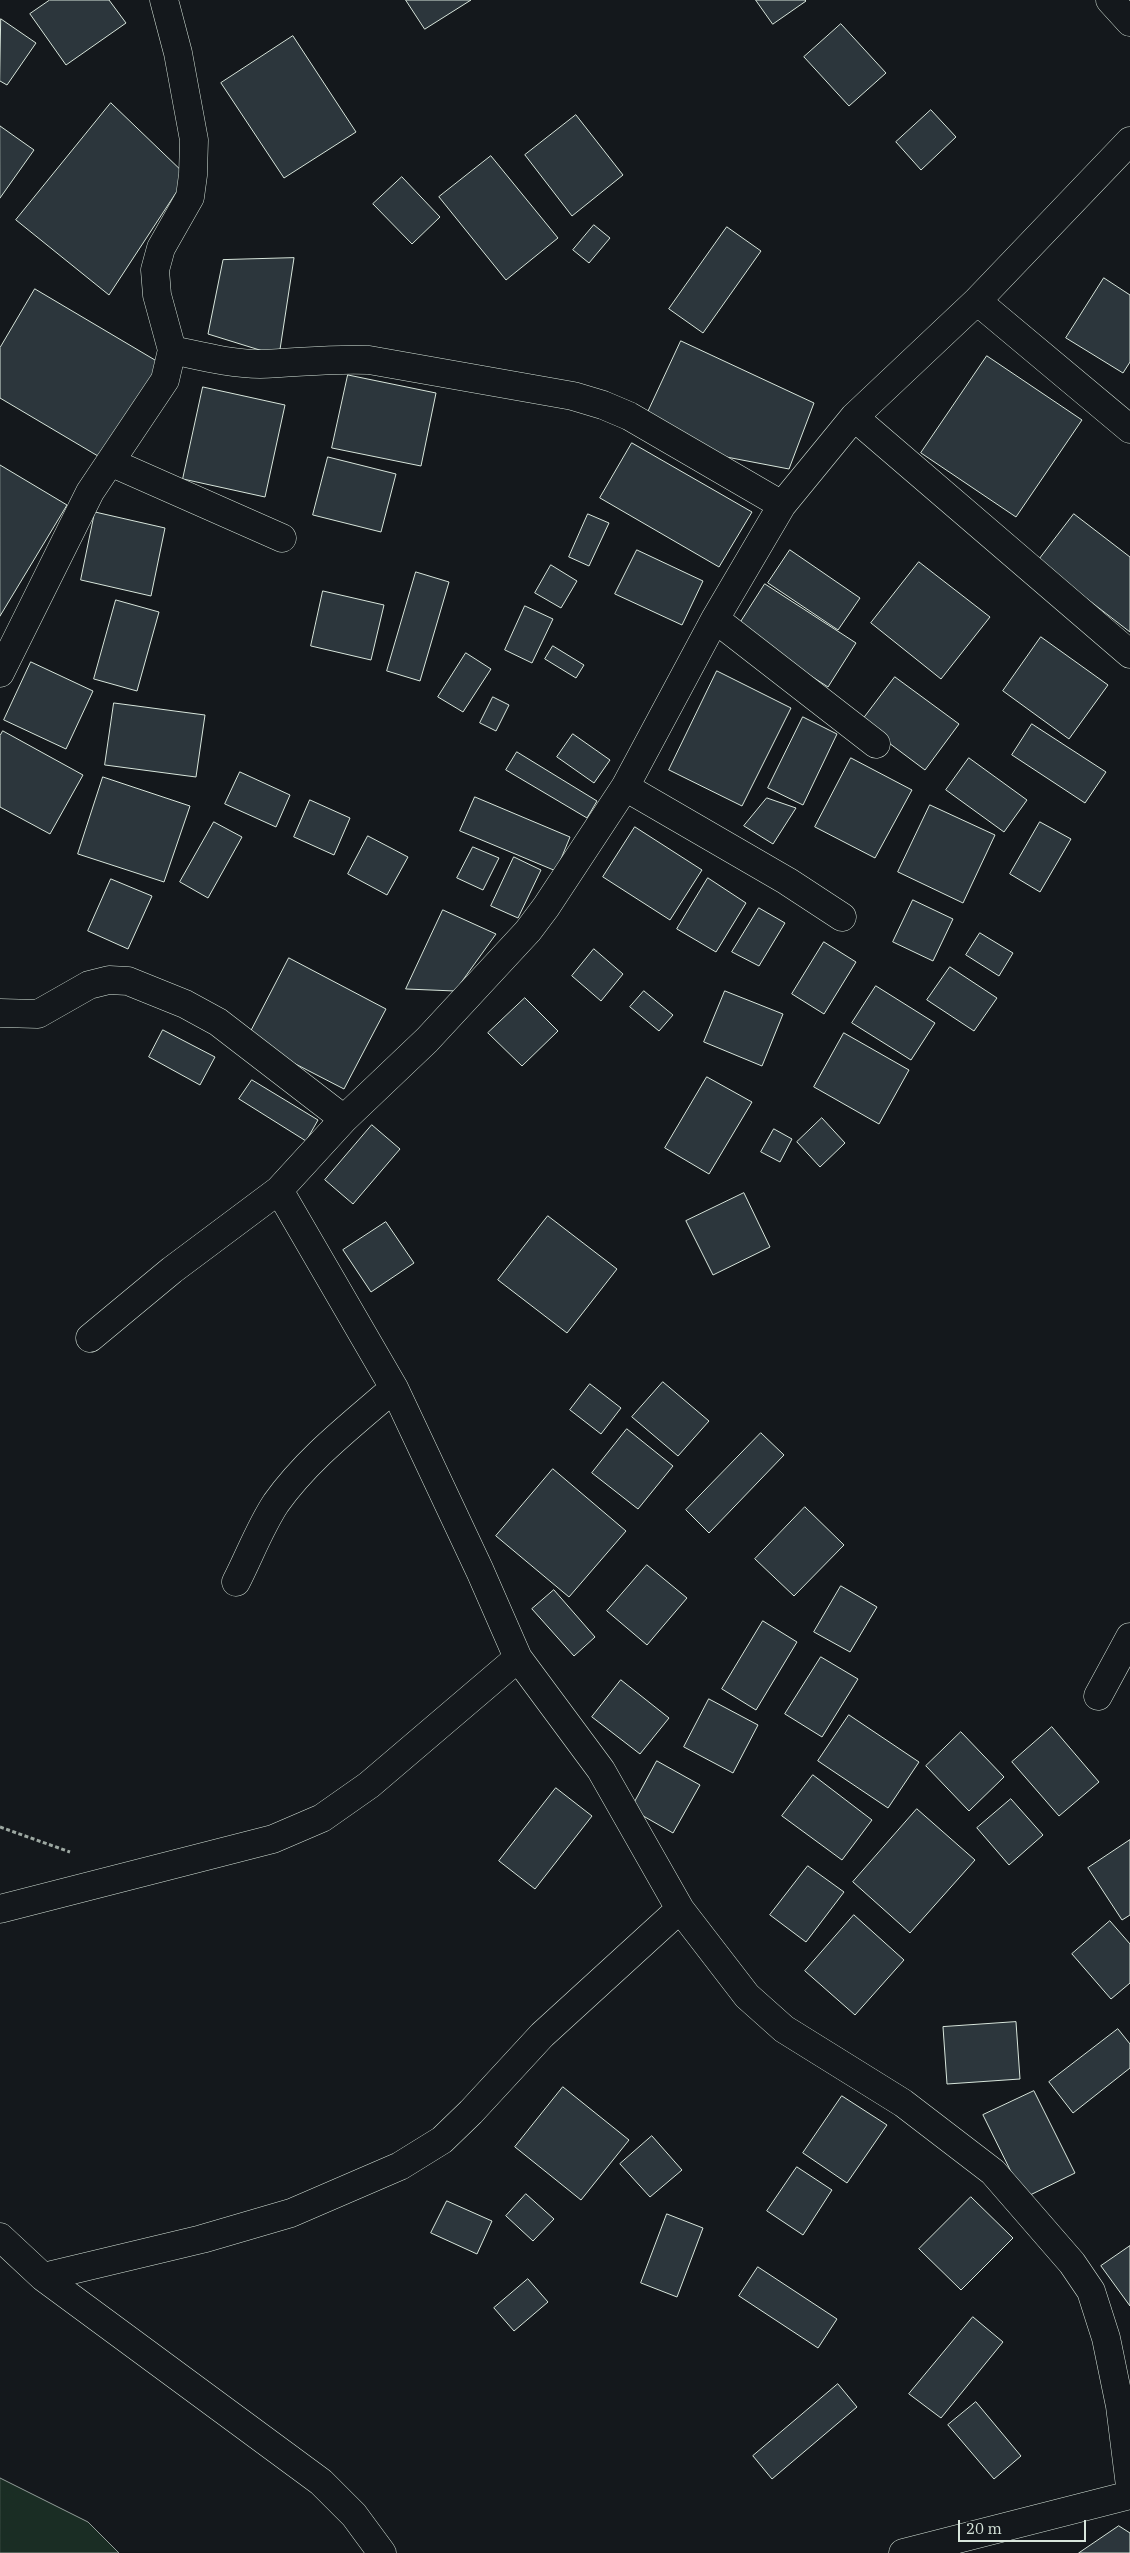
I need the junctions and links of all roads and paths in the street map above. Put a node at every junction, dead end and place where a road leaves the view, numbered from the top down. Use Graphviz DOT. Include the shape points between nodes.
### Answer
graph roads {
  1 [pos="164,0"];
  2 [pos="1110,0"];
  3 [pos="1130,22"];
  4 [pos="1130,140"];
  5 [pos="977,301"];
  6 [pos="172,350"];
  7 [pos="854,418"];
  8 [pos="1130,429"];
  9 [pos="110,462"];
  10 [pos="782,505"];
  11 [pos="282,538"];
  12 [pos="716,619"];
  13 [pos="1130,654"];
  14 [pos="0,673"];
  15 [pos="876,744"];
  16 [pos="626,787"];
  17 [pos="842,918"];
  18 [pos="0,1013"];
  19 [pos="344,1119"];
  20 [pos="279,1190"];
  21 [pos="90,1338"];
  22 [pos="394,1388"];
  23 [pos="236,1582"];
  24 [pos="1130,1637"];
  25 [pos="518,1658"];
  26 [pos="1098,1696"];
  27 [pos="0,1827"];
  28 [pos="71,1853"];
  29 [pos="0,1909"];
  30 [pos="680,1909"];
  31 [pos="0,2237"];
  32 [pos="43,2277"];
  33 [pos="1130,2486"];
  34 [pos="1130,2495"];
  35 [pos="382,2553"];
  36 [pos="903,2553"];
  1 -- 6 [label="street" via="178,53 194,140 190,197 161,248 156,270 157,295"];
  2 -- 3 [label="street"];
  4 -- 5 [label="street"];
  5 -- 7 [label="street"];
  5 -- 8 [label="street"];
  6 -- 9 [label="street" via="165,380"];
  6 -- 10 [label="street" via="231,362 260,364 343,358 369,360 572,396 629,416"];
  7 -- 10 [label="street"];
  7 -- 13 [label="street"];
  9 -- 11 [label="street"];
  9 -- 14 [label="street" via="90,492"];
  10 -- 12 [label="street"];
  12 -- 15 [label="street"];
  12 -- 16 [label="street"];
  16 -- 17 [label="street" via="787,881"];
  16 -- 19 [label="street" via="528,931 427,1040"];
  18 -- 19 [label="street" via="38,1014 89,985 109,980 128,981 185,1004 218,1022"];
  19 -- 20 [label="street"];
  20 -- 21 [label="street" via="172,1270"];
  20 -- 22 [label="street"];
  22 -- 23 [label="street" via="292,1482 275,1506"];
  22 -- 25 [label="street"];
  24 -- 26 [label="street"];
  25 -- 29 [label="street" via="369,1785 322,1818 273,1839"];
  25 -- 30 [label="street" via="601,1770"];
  27 -- 28 [label="path"];
  30 -- 32 [label="street" via="542,2035 442,2140 400,2166 291,2212 202,2238"];
  30 -- 33 [label="street" via="748,1996 777,2023 903,2103 955,2141 993,2172 1072,2263 1091,2291 1106,2338 1120,2406"];
  31 -- 32 [label="street"];
  32 -- 35 [label="street" via="321,2482 354,2515"];
  34 -- 36 [label="street"];
}
